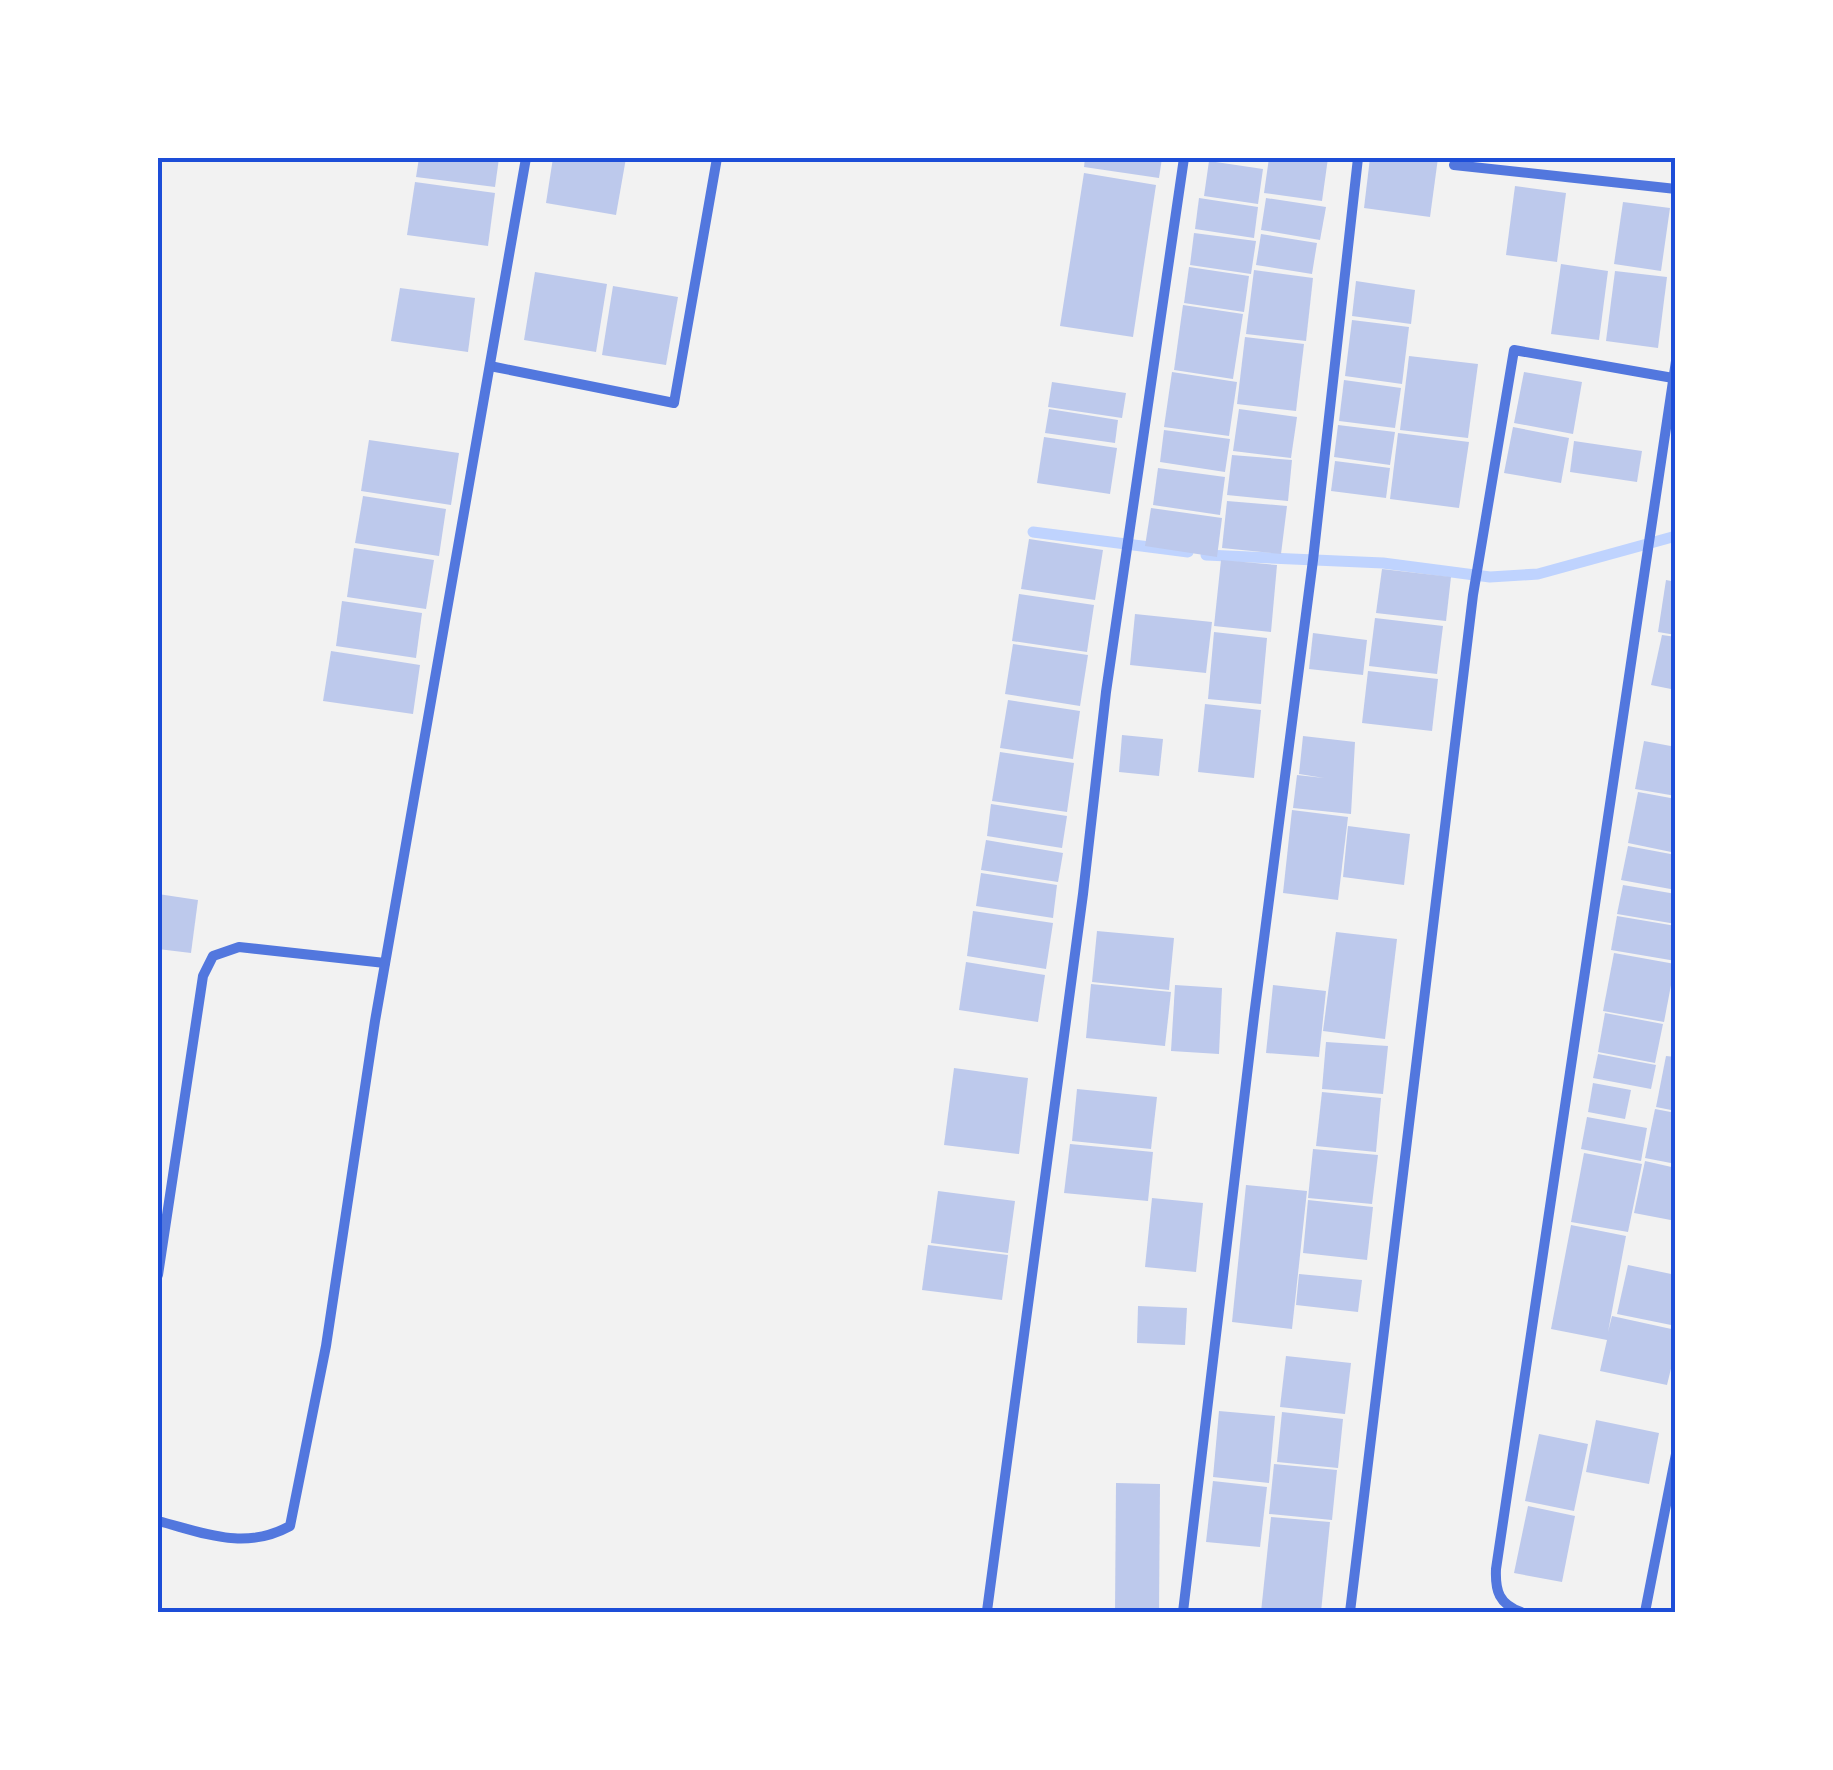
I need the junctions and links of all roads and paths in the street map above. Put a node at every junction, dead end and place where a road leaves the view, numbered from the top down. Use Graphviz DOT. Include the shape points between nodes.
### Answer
graph roads {
  1 [pos="526,158"];
  2 [pos="717,158"];
  3 [pos="1184,158"];
  4 [pos="1358,158"];
  5 [pos="1454,165"];
  6 [pos="1676,189"];
  7 [pos="1676,361"];
  8 [pos="490,366"];
  9 [pos="1673,378"];
  10 [pos="385,963"];
  11 [pos="158,1275"];
  12 [pos="1676,1454"];
  13 [pos="158,1521"];
  14 [pos="986,1611"];
  15 [pos="1183,1612"];
  16 [pos="1350,1612"];
  17 [pos="1521,1612"];
  18 [pos="1645,1612"];
  1 -- 8 [label="street"];
  2 -- 8 [label="street" via="674,403"];
  3 -- 14 [label="street" via="1106,692"];
  4 -- 15 [label="street"];
  5 -- 6 [label="street"];
  7 -- 9 [label="street"];
  8 -- 10 [label="street"];
  9 -- 16 [label="street" via="1514,350 1473,596"];
  9 -- 17 [label="street" via="1496,1569 1501,1601"];
  10 -- 11 [label="street" via="238,947 213,956 203,976"];
  10 -- 13 [label="street" via="326,1346 290,1526 240,1541"];
  12 -- 18 [label="street"];
}
